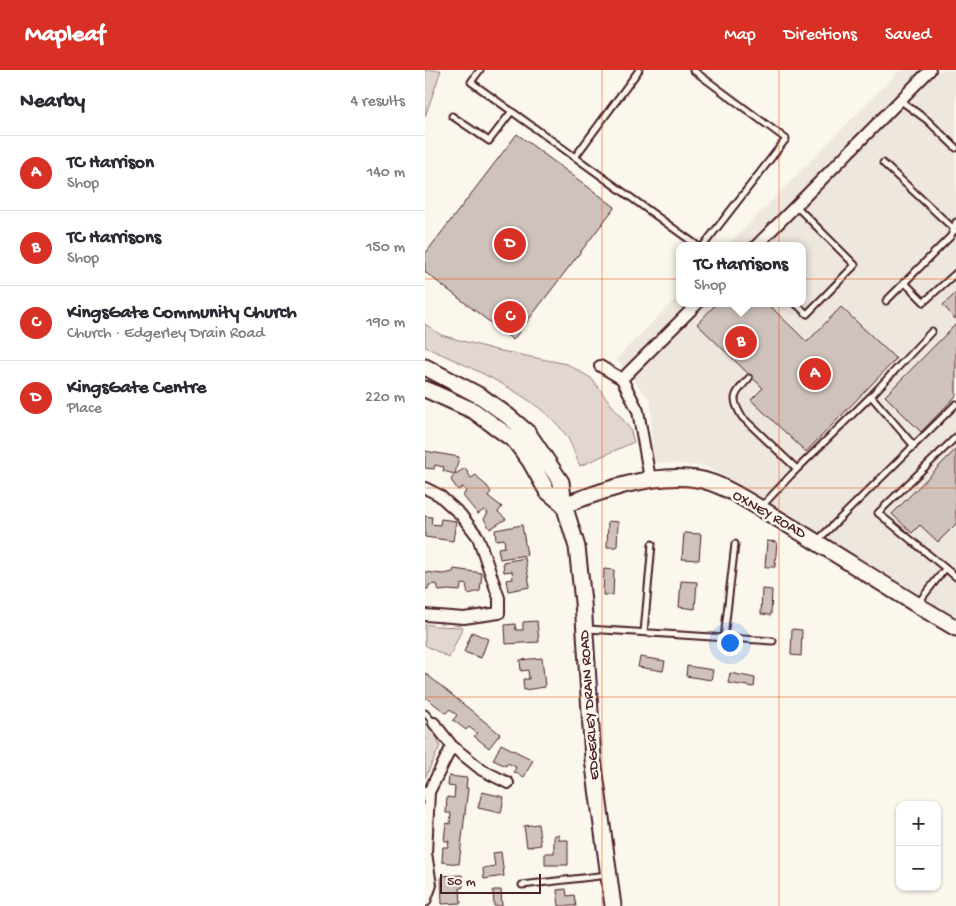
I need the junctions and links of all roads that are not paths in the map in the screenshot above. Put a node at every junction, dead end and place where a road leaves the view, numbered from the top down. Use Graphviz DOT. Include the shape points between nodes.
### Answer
graph roads {
  1 [pos="479,70"];
  2 [pos="639,70"];
  3 [pos="693,70"];
  4 [pos="930,70"];
  5 [pos="901,101"];
  6 [pos="512,112"];
  7 [pos="452,116"];
  8 [pos="956,148"];
  9 [pos="575,157"];
  10 [pos="883,163"];
  11 [pos="796,206"];
  12 [pos="956,222"];
  13 [pos="955,230"];
  14 [pos="692,242"];
  15 [pos="706,242"];
  16 [pos="759,242"];
  17 [pos="956,273"];
  18 [pos="905,282"];
  19 [pos="886,301"];
  20 [pos="694,307"];
  21 [pos="799,307"];
  22 [pos="932,330"];
  23 [pos="600,366"];
  24 [pos="425,367"];
  25 [pos="749,378"];
  26 [pos="622,379"];
  27 [pos="425,389"];
  28 [pos="871,396"];
  29 [pos="956,404"];
  30 [pos="956,437"];
  31 [pos="914,446"];
  32 [pos="797,469"];
  33 [pos="650,478"];
  34 [pos="425,488"];
  35 [pos="564,505"];
  36 [pos="760,509"];
  37 [pos="816,542"];
  38 [pos="652,544"];
  39 [pos="735,544"];
  40 [pos="945,569"];
  41 [pos="956,577"];
  42 [pos="916,605"];
  43 [pos="425,615"];
  44 [pos="956,628"];
  45 [pos="585,629"];
  46 [pos="644,632"];
  47 [pos="724,638"];
  48 [pos="773,641"];
  49 [pos="425,713"];
  50 [pos="434,723"];
  51 [pos="452,746"];
  52 [pos="508,783"];
  53 [pos="427,792"];
  54 [pos="609,875"];
  55 [pos="522,884"];
  56 [pos="425,901"];
  57 [pos="613,906"];
  1 -- 6 [label="lane" via="471,82"];
  2 -- 9 [label="lane"];
  3 -- 15 [label="lane" via="786,139"];
  4 -- 5 [label="street"];
  5 -- 8 [label="lane"];
  5 -- 11 [label="street"];
  6 -- 7 [label="lane" via="489,141"];
  6 -- 9 [label="lane"];
  9 -- 14 [label="lane"];
  10 -- 13 [label="lane"];
  11 -- 16 [label="street"];
  11 -- 21 [label="lane" via="855,265 807,314"];
  12 -- 13 [label="lane"];
  13 -- 18 [label="lane"];
  17 -- 18 [label="lane" via="924,302"];
  18 -- 19 [label="lane"];
  20 -- 26 [label="street"];
  22 -- 28 [label="lane"];
  23 -- 26 [label="street"];
  24 -- 35 [label="street, EDGERLEY DRAIN ROAD" via="482,397 528,433 561,482"];
  25 -- 32 [label="lane" via="735,394 736,408"];
  26 -- 33 [label="street" via="638,411"];
  27 -- 35 [label="street" via="474,411 515,441 547,491"];
  28 -- 31 [label="lane"];
  28 -- 32 [label="lane"];
  29 -- 31 [label="lane"];
  30 -- 40 [label="lane" via="879,513"];
  31 -- 37 [label="lane"];
  32 -- 36 [label="lane"];
  33 -- 35 [label="street, OXNEY ROAD"];
  33 -- 36 [label="street, OXNEY ROAD" via="699,479 719,486"];
  34 -- 43 [label="street" via="453,508 478,538 499,598 499,613 465,618"];
  35 -- 45 [label="street, EDGERLEY DRAIN ROAD" via="577,547"];
  36 -- 37 [label="street, OXNEY ROAD"];
  37 -- 42 [label="street, OXNEY ROAD"];
  38 -- 46 [label="lane"];
  39 -- 47 [label="lane"];
  40 -- 41 [label="lane"];
  40 -- 42 [label="lane"];
  42 -- 44 [label="street, OXNEY ROAD"];
  45 -- 46 [label="lane"];
  45 -- 54 [label="street, EDGERLEY DRAIN ROAD" via="593,760"];
  46 -- 47 [label="lane"];
  47 -- 48 [label="lane"];
  49 -- 50 [label="lane"];
  50 -- 51 [label="street"];
  51 -- 52 [label="street" via="482,770"];
  51 -- 53 [label="street"];
  53 -- 56 [label="street" via="426,853 431,884"];
  54 -- 55 [label="lane"];
  54 -- 57 [label="street, EDGERLEY DRAIN ROAD"];
}
